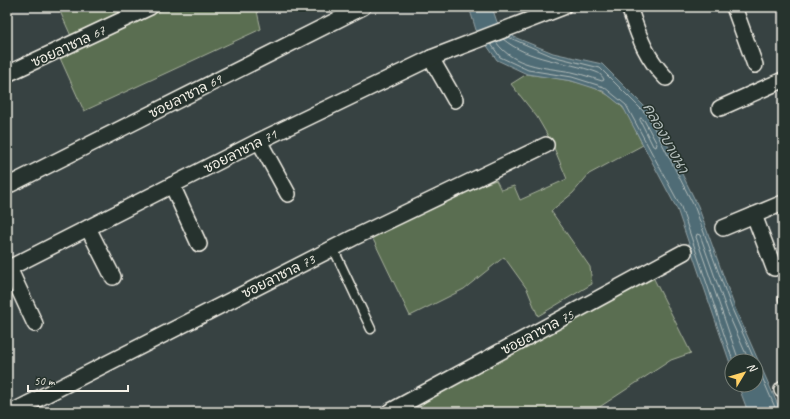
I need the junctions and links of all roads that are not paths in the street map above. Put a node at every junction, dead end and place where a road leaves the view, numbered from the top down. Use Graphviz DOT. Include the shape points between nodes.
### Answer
graph roads {
  1 [pos="150,7"];
  2 [pos="363,7"];
  3 [pos="563,7"];
  4 [pos="629,7"];
  5 [pos="734,7"];
  6 [pos="431,58"];
  7 [pos="755,65"];
  8 [pos="7,74"];
  9 [pos="666,78"];
  10 [pos="783,80"];
  11 [pos="455,100"];
  12 [pos="720,108"];
  13 [pos="259,141"];
  14 [pos="546,145"];
  15 [pos="172,185"];
  16 [pos="7,186"];
  17 [pos="288,194"];
  18 [pos="783,203"];
  19 [pos="754,215"];
  20 [pos="88,228"];
  21 [pos="723,228"];
  22 [pos="199,244"];
  23 [pos="333,248"];
  24 [pos="684,252"];
  25 [pos="8,268"];
  26 [pos="774,268"];
  27 [pos="113,277"];
  28 [pos="35,324"];
  29 [pos="371,329"];
  30 [pos="12,412"];
  31 [pos="389,412"];
  1 -- 8 [label="street, ซอยลาซาล 67"];
  2 -- 16 [label="street, ซอยลาซาล 69"];
  3 -- 6 [label="street, ซอยลาซาล 71"];
  4 -- 9 [label="street" via="643,48 654,66"];
  5 -- 7 [label="street"];
  6 -- 11 [label="street"];
  6 -- 13 [label="street, ซอยลาซาล 71"];
  10 -- 12 [label="street"];
  13 -- 15 [label="street, ซอยลาซาล 71"];
  13 -- 17 [label="street"];
  14 -- 23 [label="street, ซอยลาซาล 73"];
  15 -- 20 [label="street, ซอยลาซาล 71"];
  15 -- 22 [label="street"];
  18 -- 19 [label="street"];
  19 -- 21 [label="street"];
  19 -- 26 [label="street"];
  20 -- 25 [label="street, ซอยลาซาล 71"];
  20 -- 27 [label="street"];
  23 -- 29 [label="lane"];
  23 -- 30 [label="street, ซอยลาซาล 73"];
  24 -- 31 [label="street, ซอยลาซาล 75"];
  25 -- 28 [label="street"];
}
